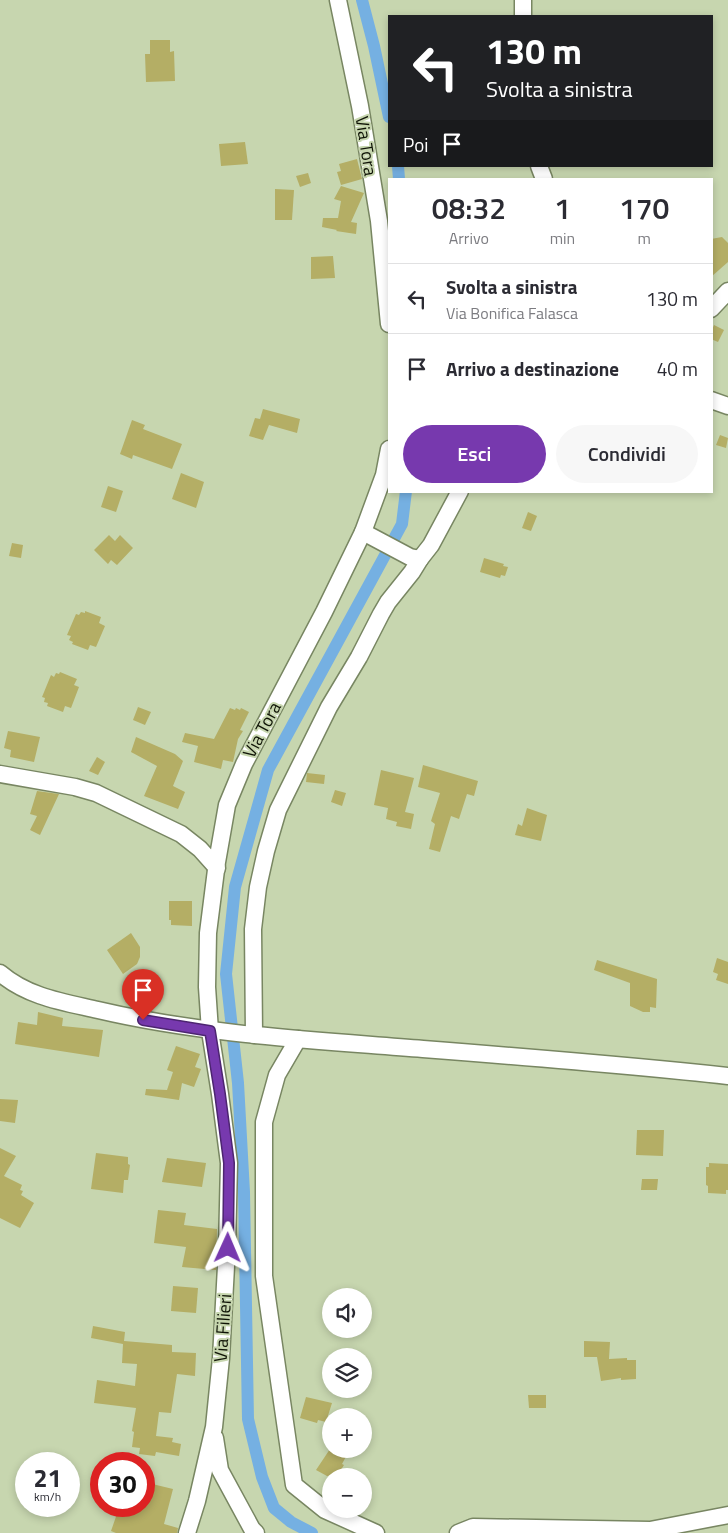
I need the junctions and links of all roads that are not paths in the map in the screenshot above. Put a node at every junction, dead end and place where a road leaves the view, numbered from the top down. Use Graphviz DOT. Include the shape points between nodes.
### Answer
graph roads {
  1 [pos="338,0"];
  2 [pos="523,0"];
  3 [pos="523,15"];
  4 [pos="728,291"];
  5 [pos="713,307"];
  6 [pos="388,314"];
  7 [pos="713,401"];
  8 [pos="728,406"];
  9 [pos="388,454"];
  10 [pos="459,493"];
  11 [pos="365,534"];
  12 [pos="415,558"];
  13 [pos="0,774"];
  14 [pos="216,868"];
  15 [pos="0,973"];
  16 [pos="215,1031"];
  17 [pos="250,1034"];
  18 [pos="298,1039"];
  19 [pos="728,1076"];
  20 [pos="214,1427"];
  21 [pos="728,1515"];
  22 [pos="187,1533"];
  23 [pos="256,1533"];
  24 [pos="376,1533"];
  25 [pos="458,1533"];
  1 -- 6 [label="street, Via Tora" via="379,221"];
  2 -- 3 [label="street"];
  4 -- 5 [label="street"];
  7 -- 8 [label="street"];
  9 -- 11 [label="street, Via Tora"];
  10 -- 12 [label="street" via="431,545"];
  11 -- 12 [label="street"];
  11 -- 14 [label="street, Via Tora" via="244,764 227,805"];
  12 -- 17 [label="street" via="329,707 278,810 258,887 253,929"];
  13 -- 14 [label="street" via="96,792 181,834"];
  14 -- 16 [label="street, Via Tora" via="208,933 207,987"];
  15 -- 16 [label="street" via="42,998 127,1017"];
  16 -- 17 [label="street"];
  16 -- 20 [label="street, Via Filieri" via="229,1163 221,1358"];
  17 -- 18 [label="street"];
  18 -- 19 [label="street"];
  18 -- 24 [label="street" via="277,1075 264,1122 264,1276 294,1485 325,1510"];
  20 -- 22 [label="street, Via Filieri"];
  20 -- 23 [label="street" via="220,1470"];
  21 -- 25 [label="street" via="650,1530 474,1527"];
}
